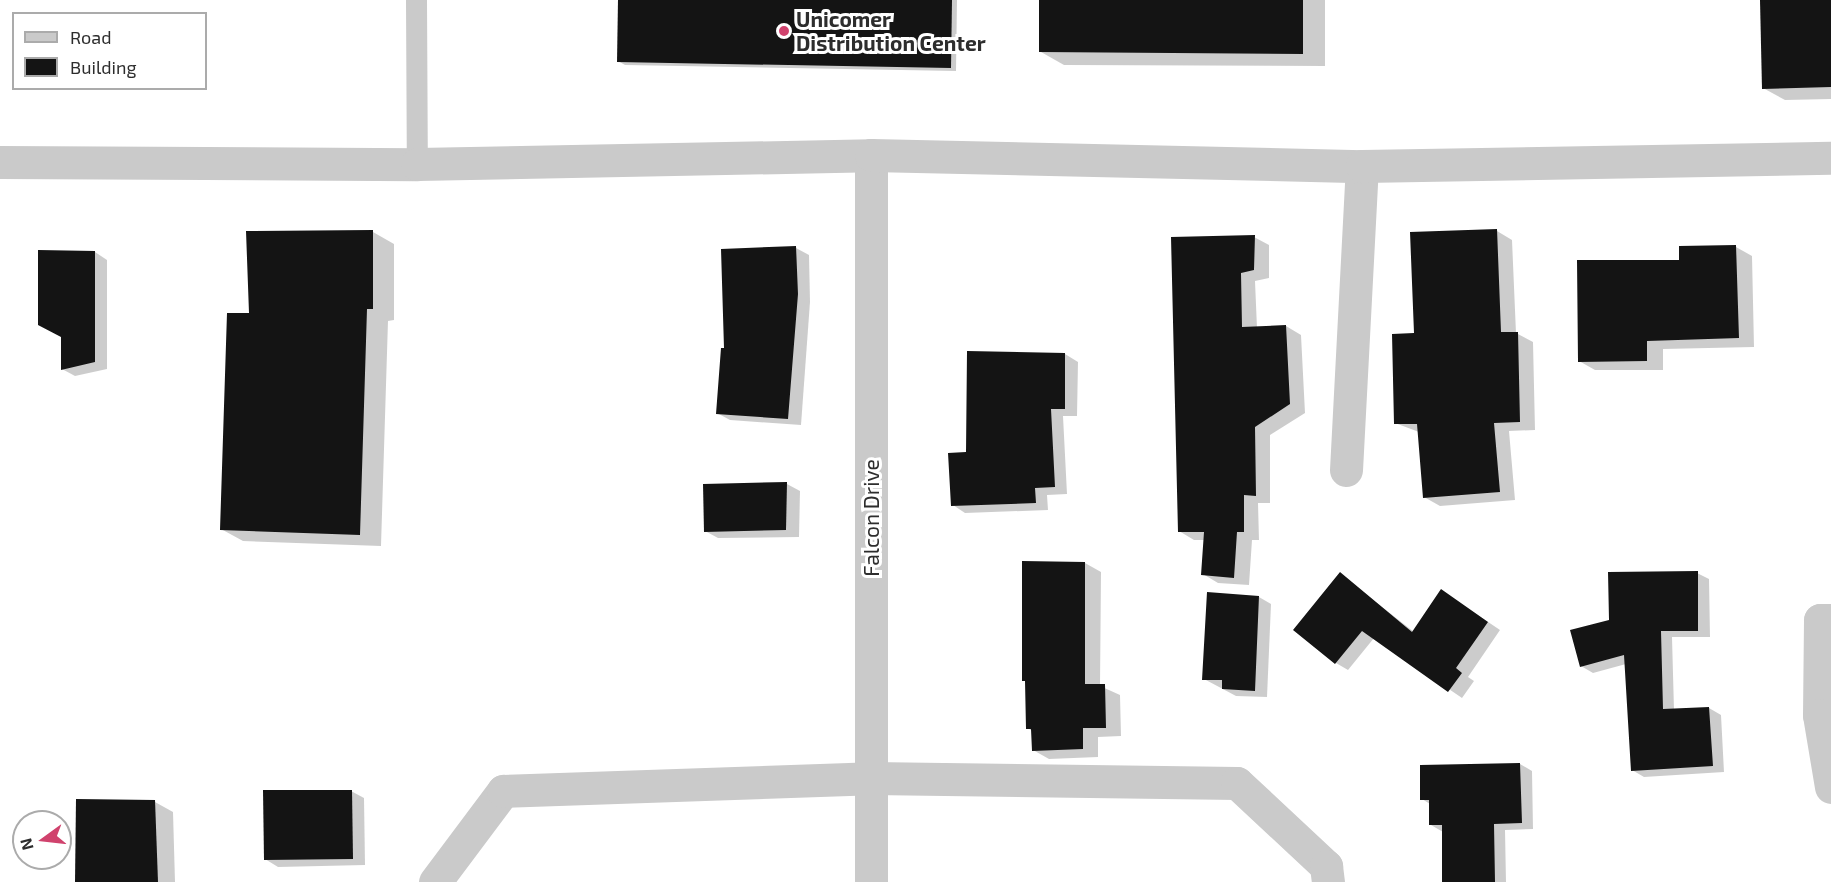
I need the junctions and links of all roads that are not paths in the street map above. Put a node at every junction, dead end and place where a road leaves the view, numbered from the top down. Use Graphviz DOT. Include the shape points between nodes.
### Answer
graph roads {
  1 [pos="416,0"];
  2 [pos="871,155"];
  3 [pos="1831,158"];
  4 [pos="0,162"];
  5 [pos="417,164"];
  6 [pos="1362,166"];
  7 [pos="1346,470"];
  8 [pos="1831,620"];
  9 [pos="871,778"];
  10 [pos="1831,787"];
  11 [pos="435,882"];
  12 [pos="871,882"];
  13 [pos="1328,882"];
  1 -- 5 [label="lane"];
  2 -- 5 [label="street"];
  2 -- 6 [label="street"];
  2 -- 9 [label="street, Falcon Drive"];
  3 -- 6 [label="street"];
  4 -- 5 [label="street"];
  6 -- 7 [label="street"];
  8 -- 10 [label="street" via="1820,620 1819,715"];
  9 -- 11 [label="street" via="503,791"];
  9 -- 12 [label="street, Falcon Drive"];
  9 -- 13 [label="street" via="1237,783 1326,866"];
}
